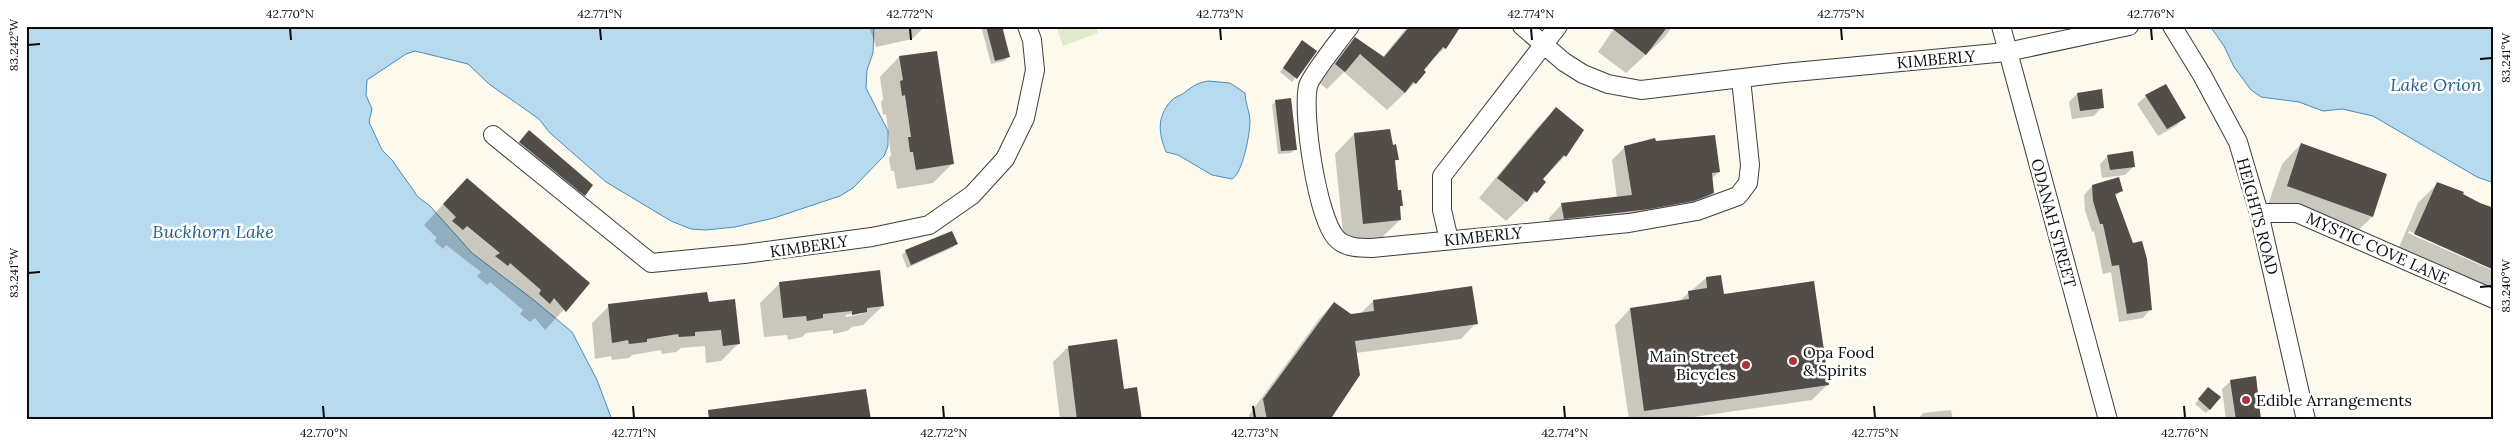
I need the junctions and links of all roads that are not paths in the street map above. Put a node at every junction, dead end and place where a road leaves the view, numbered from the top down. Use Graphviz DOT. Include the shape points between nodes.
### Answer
graph roads {
  1 [pos="1027,26"];
  2 [pos="1350,26"];
  3 [pos="1522,26"];
  4 [pos="1558,26"];
  5 [pos="2001,26"];
  6 [pos="2129,26"];
  7 [pos="2172,26"];
  8 [pos="1544,44"];
  9 [pos="2007,52"];
  10 [pos="1741,79"];
  11 [pos="493,135"];
  12 [pos="2259,213"];
  13 [pos="1449,240"];
  14 [pos="2494,299"];
  15 [pos="2108,420"];
  16 [pos="2306,420"];
  1 -- 11 [label="street, KIMBERLY" via="1036,70 1025,118 1005,159 972,195 929,226 872,237 651,263"];
  2 -- 13 [label="street, KIMBERLY" via="1308,85 1308,128 1326,224 1337,240 1351,247"];
  3 -- 8 [label="street, KIMBERLY"];
  4 -- 8 [label="street"];
  5 -- 9 [label="street, ODANAH STREET"];
  6 -- 9 [label="street, KIMBERLY"];
  7 -- 12 [label="street, HEIGHTS ROAD" via="2238,142"];
  8 -- 10 [label="street, KIMBERLY" via="1583,74 1608,84 1641,90"];
  8 -- 13 [label="street" via="1442,176 1442,210"];
  9 -- 10 [label="street, KIMBERLY"];
  9 -- 15 [label="street, ODANAH STREET"];
  10 -- 13 [label="street, KIMBERLY" via="1750,165 1748,183 1738,196 1697,210 1628,222"];
  12 -- 14 [label="street, MYSTIC COVE LANE" via="2297,213"];
  12 -- 16 [label="street, HEIGHTS ROAD"];
}
